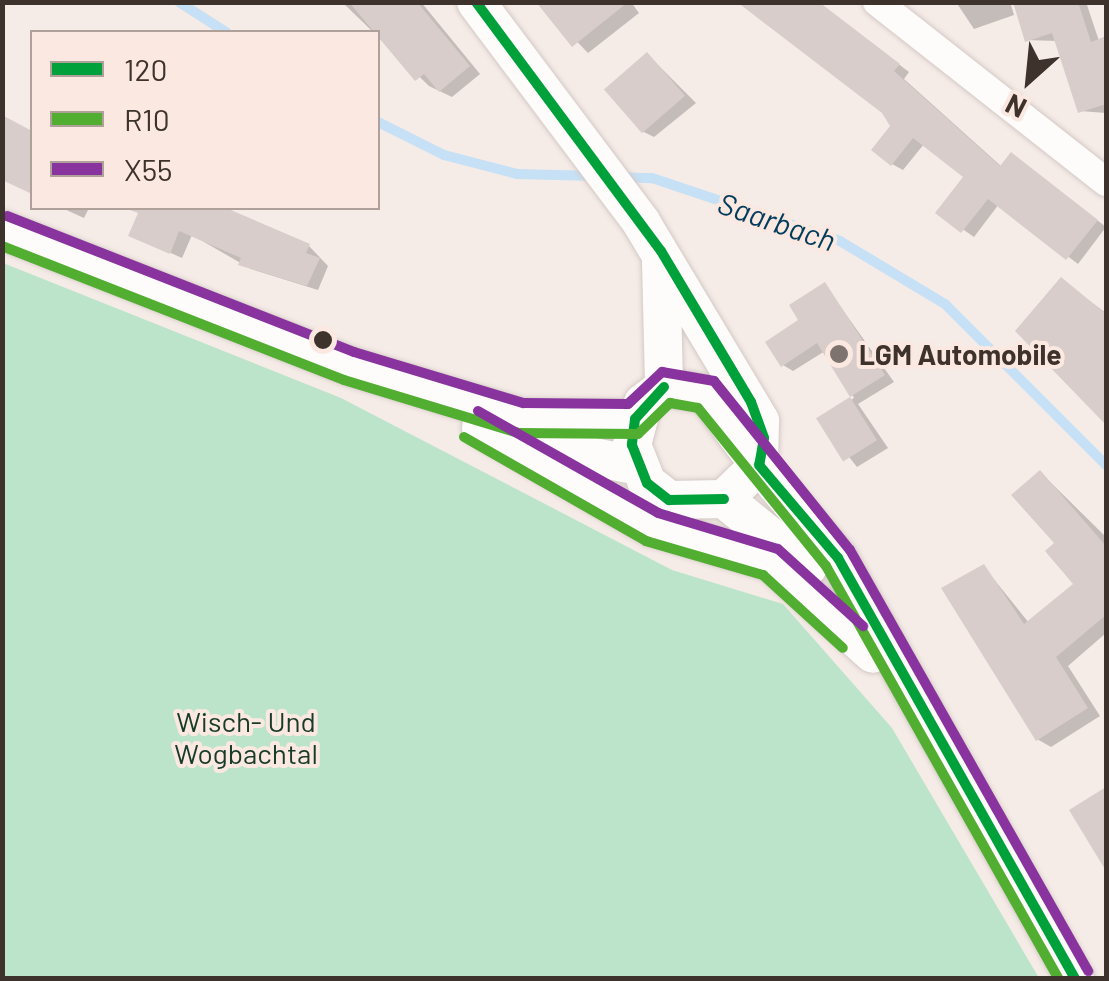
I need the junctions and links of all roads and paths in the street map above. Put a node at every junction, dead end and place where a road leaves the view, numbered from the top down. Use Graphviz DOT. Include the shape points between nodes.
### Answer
graph roads {
  1 [pos="476,2"];
  2 [pos="877,2"];
  3 [pos="1106,182"];
  4 [pos="2,230"];
  5 [pos="651,237"];
  6 [pos="349,366"];
  7 [pos="664,387"];
  8 [pos="635,419"];
  9 [pos="481,428"];
  10 [pos="759,465"];
  11 [pos="638,466"];
  12 [pos="724,498"];
  13 [pos="873,654"];
  14 [pos="922,709"];
  15 [pos="1075,978"];
  1 -- 5 [label="main road"];
  2 -- 3 [label="street"];
  4 -- 6 [label="main road"];
  5 -- 7 [label="main road"];
  5 -- 10 [label="main road" via="751,402 764,438"];
  6 -- 8 [label="main road" via="521,418"];
  6 -- 9 [label="main road"];
  7 -- 8 [label="main road"];
  7 -- 10 [label="main road" via="706,394"];
  8 -- 11 [label="main road"];
  9 -- 11 [label="main road"];
  9 -- 13 [label="main road" via="652,527 771,562"];
  10 -- 12 [label="main road"];
  10 -- 14 [label="main road" via="838,558"];
  11 -- 12 [label="main road" via="668,500"];
  12 -- 13 [label="main road" via="812,570"];
  13 -- 14 [label="main road"];
  14 -- 15 [label="main road"];
}
